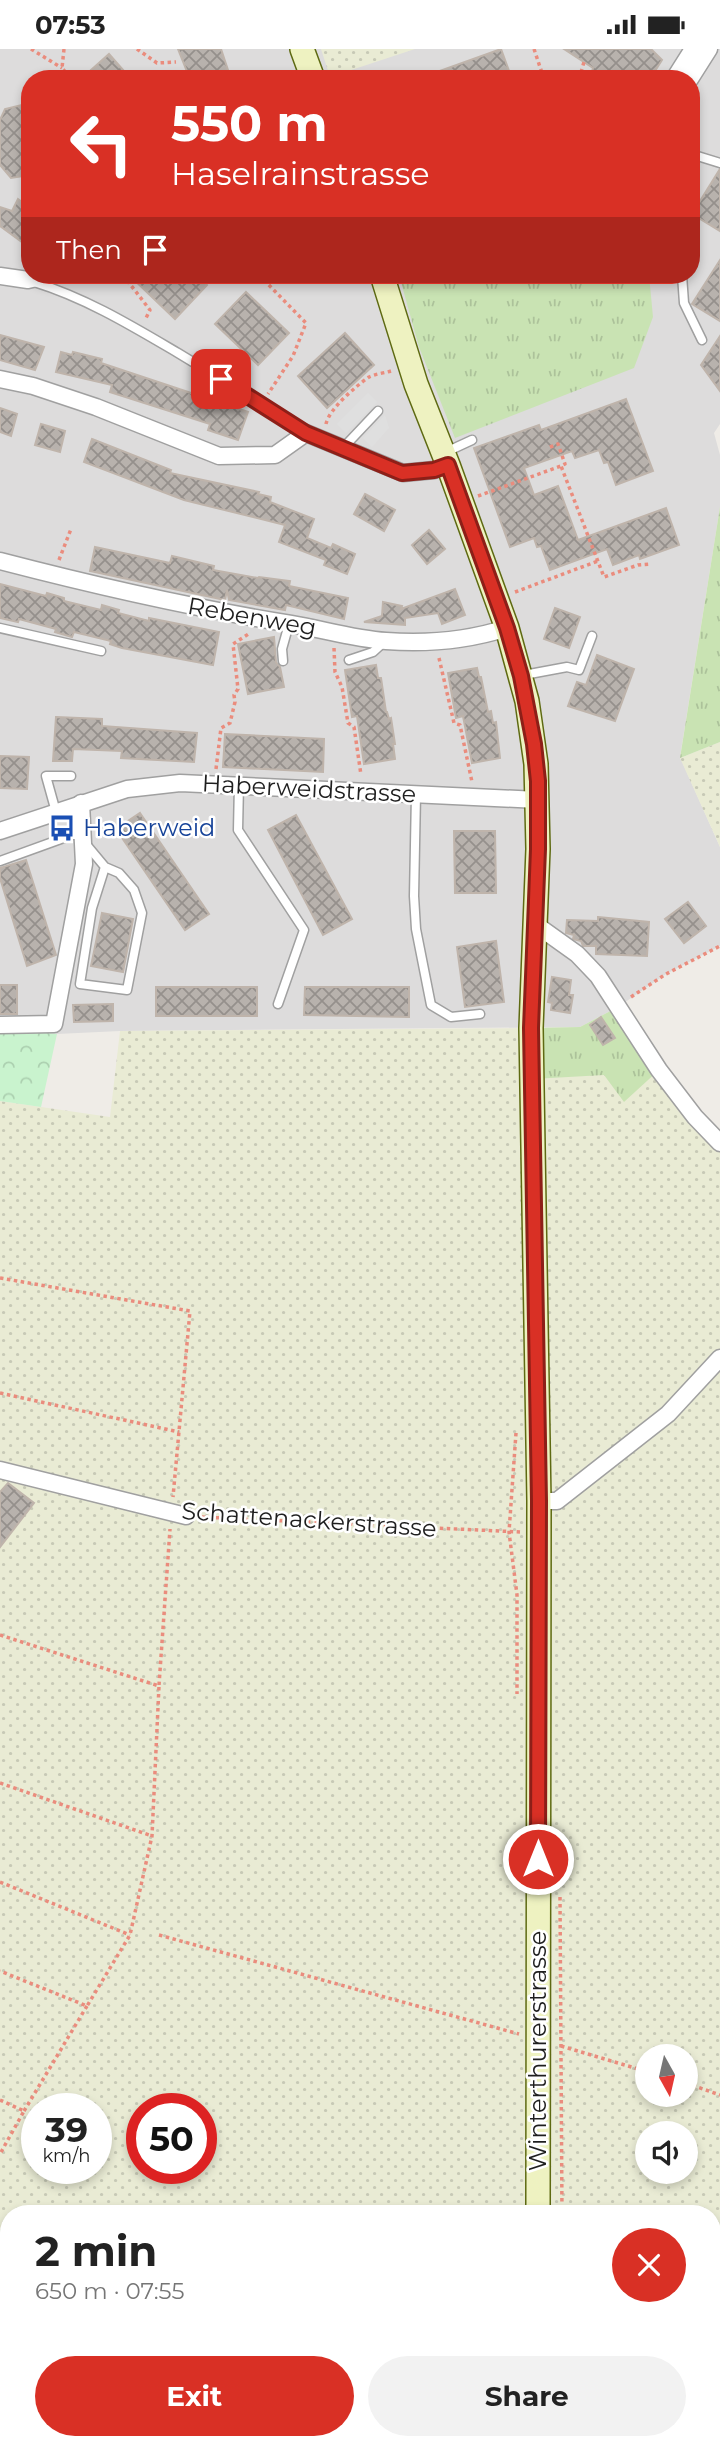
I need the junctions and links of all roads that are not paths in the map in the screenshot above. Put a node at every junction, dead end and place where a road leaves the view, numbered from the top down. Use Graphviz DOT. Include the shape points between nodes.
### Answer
graph roads {
  1 [pos="302,49"];
  2 [pos="693,49"];
  3 [pos="709,49"];
  4 [pos="310,70"];
  5 [pos="680,70"];
  6 [pos="696,70"];
  7 [pos="700,156"];
  8 [pos="720,163"];
  9 [pos="0,276"];
  10 [pos="21,279"];
  11 [pos="38,284"];
  12 [pos="385,284"];
  13 [pos="683,284"];
  14 [pos="702,340"];
  15 [pos="0,379"];
  16 [pos="378,411"];
  17 [pos="306,433"];
  18 [pos="472,440"];
  19 [pos="343,448"];
  20 [pos="445,459"];
  21 [pos="0,561"];
  22 [pos="289,624"];
  23 [pos="0,628"];
  24 [pos="507,628"];
  25 [pos="592,636"];
  26 [pos="385,641"];
  27 [pos="101,651"];
  28 [pos="349,660"];
  29 [pos="284,661"];
  30 [pos="521,676"];
  31 [pos="71,776"];
  32 [pos="239,785"];
  33 [pos="416,794"];
  34 [pos="538,800"];
  35 [pos="81,803"];
  36 [pos="55,812"];
  37 [pos="0,831"];
  38 [pos="83,836"];
  39 [pos="0,861"];
  40 [pos="105,867"];
  41 [pos="535,924"];
  42 [pos="278,1004"];
  43 [pos="480,1014"];
  44 [pos="0,1025"];
  45 [pos="720,1143"];
  46 [pos="720,1358"];
  47 [pos="0,1470"];
  48 [pos="539,1501"];
  49 [pos="179,1514"];
  50 [pos="538,2205"];
  1 -- 4 [label="main road"];
  2 -- 5 [label="street"];
  3 -- 6 [label="street"];
  7 -- 8 [label="lane"];
  9 -- 10 [label="street"];
  11 -- 17 [label="lane" via="97,307"];
  12 -- 20 [label="main road, Winterthurerstrasse"];
  13 -- 14 [label="lane" via="684,303"];
  15 -- 17 [label="street" via="96,407 219,456 275,455"];
  16 -- 19 [label="lane"];
  17 -- 19 [label="street"];
  18 -- 20 [label="lane"];
  19 -- 20 [label="street" via="402,473 434,470"];
  20 -- 24 [label="main road, Winterthurerstrasse"];
  21 -- 22 [label="street, Rebenweg"];
  22 -- 26 [label="street, Rebenweg"];
  22 -- 29 [label="lane" via="282,649"];
  23 -- 27 [label="lane"];
  24 -- 26 [label="street, Rebenweg" via="474,637"];
  24 -- 30 [label="main road, Winterthurerstrasse"];
  25 -- 30 [label="lane" via="579,670 567,667"];
  26 -- 28 [label="lane" via="373,652"];
  30 -- 34 [label="main road, Winterthurerstrasse" via="534,744"];
  31 -- 36 [label="lane" via="46,776"];
  32 -- 33 [label="street, Haberweidstrasse"];
  32 -- 35 [label="street, Haberweidstrasse" via="151,785"];
  32 -- 42 [label="lane" via="237,830 304,930"];
  33 -- 34 [label="street, Haberweidstrasse"];
  33 -- 43 [label="lane" via="415,918 431,1005 451,1017"];
  34 -- 41 [label="main road, Winterthurerstrasse"];
  35 -- 36 [label="street, Haberweidstrasse"];
  35 -- 38 [label="street"];
  36 -- 37 [label="street, Haberweidstrasse"];
  38 -- 39 [label="lane"];
  38 -- 40 [label="lane"];
  38 -- 44 [label="street" via="83,864 54,1024"];
  40 -- 40 [label="lane" via="92,908 80,984 127,990 142,913 135,890 119,873"];
  41 -- 45 [label="street" via="577,954 598,976 664,1077"];
  41 -- 48 [label="main road, Winterthurerstrasse" via="531,1028"];
  46 -- 48 [label="street" via="668,1414 557,1501"];
  47 -- 49 [label="street, Schattenackerstrasse"];
  48 -- 50 [label="main road, Winterthurerstrasse"];
}
